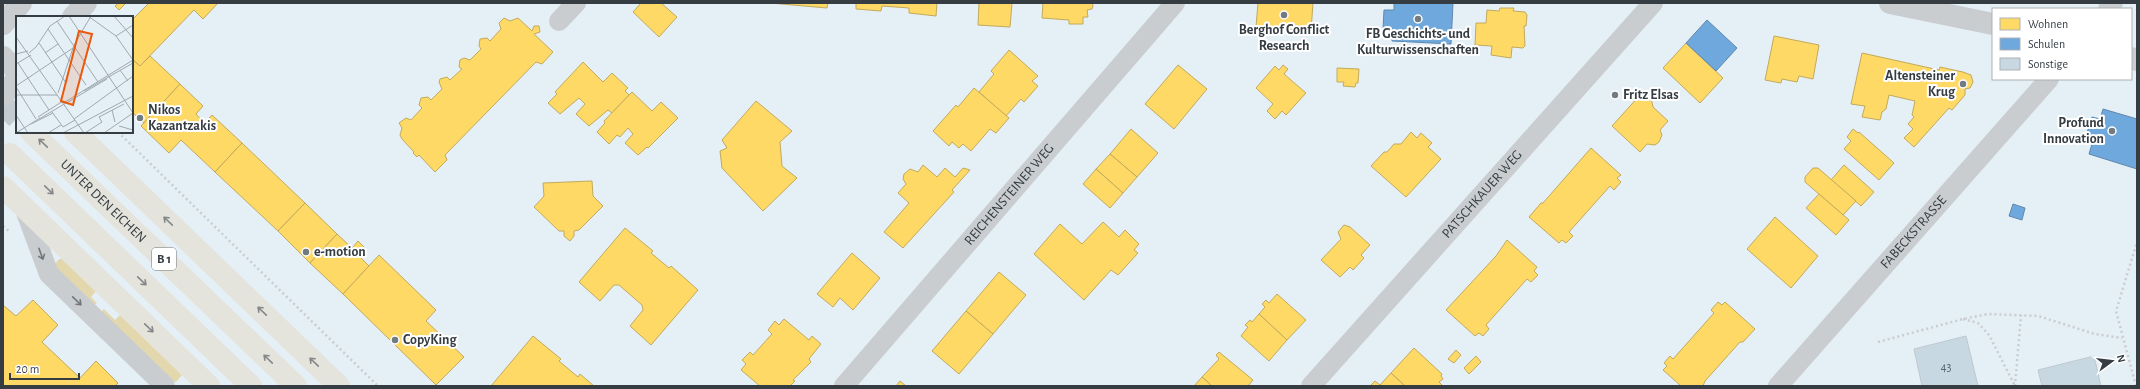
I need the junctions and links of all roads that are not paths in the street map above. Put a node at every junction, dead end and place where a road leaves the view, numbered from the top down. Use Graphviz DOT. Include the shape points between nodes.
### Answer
graph roads {
  1 [pos="21,3"];
  2 [pos="86,3"];
  3 [pos="576,3"];
  4 [pos="1175,3"];
  5 [pos="1653,3"];
  6 [pos="1890,3"];
  7 [pos="74,16"];
  8 [pos="559,21"];
  9 [pos="3,24"];
  10 [pos="1992,24"];
  11 [pos="3,57"];
  12 [pos="16,70"];
  13 [pos="16,80"];
  14 [pos="2048,80"];
  15 [pos="3,95"];
  16 [pos="32,133"];
  17 [pos="76,133"];
  18 [pos="10,154"];
  19 [pos="3,187"];
  20 [pos="24,207"];
  21 [pos="165,386"];
  22 [pos="209,386"];
  23 [pos="251,386"];
  24 [pos="296,386"];
  25 [pos="339,386"];
  26 [pos="844,386"];
  27 [pos="1311,386"];
  28 [pos="1778,386"];
  1 -- 9 [label="main road"];
  2 -- 7 [label="main road"];
  3 -- 8 [label="street"];
  4 -- 26 [label="street, REICHENSTEINER WEG"];
  5 -- 27 [label="street, PATSCHKAUER WEG"];
  6 -- 10 [label="main road"];
  11 -- 12 [label="main road"];
  13 -- 15 [label="main road"];
  14 -- 28 [label="street, FABECKSTRASSE"];
  24 -- 16 [label="main road, UNTER DEN EICHEN / B 1, one-way"];
  25 -- 17 [label="main road, one-way"];
  18 -- 23 [label="main road, B 1, one-way"];
  19 -- 20 [label="main road"];
  20 -- 21 [label="street, one-way" via="49,274"];
  20 -- 22 [label="main road, one-way"];
}
